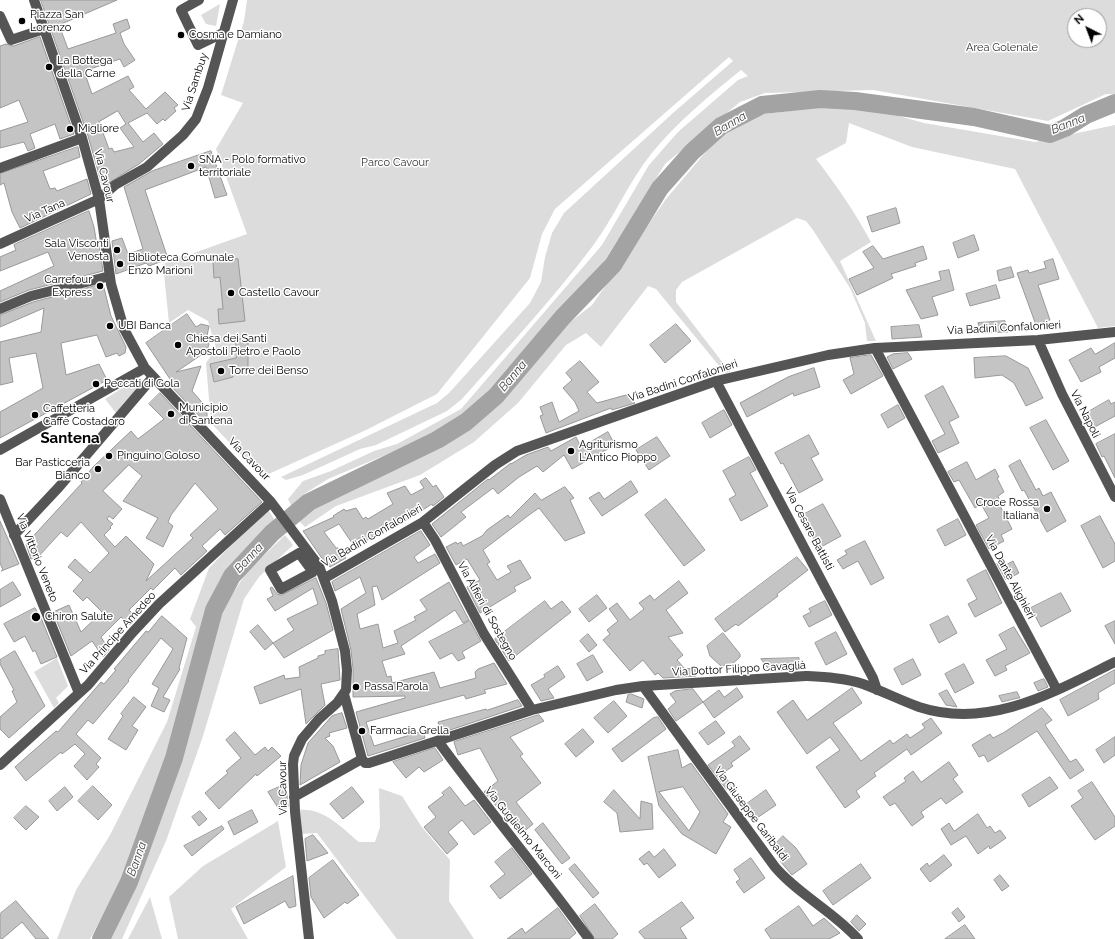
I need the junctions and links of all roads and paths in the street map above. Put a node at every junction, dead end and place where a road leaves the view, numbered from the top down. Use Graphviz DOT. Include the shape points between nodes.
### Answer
graph roads {
  1 [pos="34,0"];
  2 [pos="199,0"];
  3 [pos="233,0"];
  4 [pos="0,16"];
  5 [pos="44,29"];
  6 [pos="223,33"];
  7 [pos="82,138"];
  8 [pos="0,168"];
  9 [pos="99,199"];
  10 [pos="0,244"];
  11 [pos="110,276"];
  12 [pos="0,309"];
  13 [pos="1115,332"];
  14 [pos="1038,340"];
  15 [pos="875,348"];
  16 [pos="145,368"];
  17 [pos="153,377"];
  18 [pos="716,381"];
  19 [pos="0,450"];
  20 [pos="1115,497"];
  21 [pos="0,499"];
  22 [pos="273,504"];
  23 [pos="423,522"];
  24 [pos="14,535"];
  25 [pos="324,578"];
  26 [pos="1115,662"];
  27 [pos="643,686"];
  28 [pos="877,690"];
  29 [pos="1057,690"];
  30 [pos="79,693"];
  31 [pos="344,694"];
  32 [pos="532,710"];
  33 [pos="438,741"];
  34 [pos="362,759"];
  35 [pos="0,765"];
  36 [pos="294,797"];
  37 [pos="310,939"];
  38 [pos="589,939"];
  39 [pos="858,939"];
  1 -- 5 [label="street, Via Cavour"];
  2 -- 6 [label="street" via="181,10 198,45"];
  3 -- 6 [label="street, Via Sambuy"];
  4 -- 5 [label="street" via="11,40"];
  5 -- 7 [label="street, Via Cavour"];
  6 -- 9 [label="street, Via Sambuy" via="208,88 196,119 183,135 147,167 114,185"];
  7 -- 8 [label="street"];
  7 -- 9 [label="street, Via Cavour"];
  9 -- 10 [label="street, Via Tana"];
  9 -- 11 [label="street, Via Cavour"];
  11 -- 12 [label="street" via="30,296"];
  11 -- 16 [label="street, Via Cavour" via="119,314"];
  13 -- 14 [label="street, Via Badini Confalonieri"];
  14 -- 15 [label="street, Via Badini Confalonieri"];
  14 -- 20 [label="street, Via Napoli" via="1062,394"];
  15 -- 18 [label="street, Via Badini Confalonieri" via="828,355"];
  15 -- 29 [label="street, Via Dante Alighieri"];
  16 -- 17 [label="street, Via Cavour"];
  16 -- 19 [label="street"];
  17 -- 22 [label="street, Via Cavour"];
  17 -- 24 [label="street" via="59,487"];
  18 -- 23 [label="street, Via Badini Confalonieri" via="517,451 495,465"];
  18 -- 28 [label="street, Via Cesare Battisti" via="870,671"];
  21 -- 24 [label="street, Via Vittorio Veneto"];
  22 -- 25 [label="street, Via Cavour" via="319,566"];
  22 -- 30 [label="street, Via Principe Amedeo" via="154,610"];
  23 -- 25 [label="street, Via Badini Confalonieri"];
  23 -- 32 [label="street, Via Alfieri di Sostegno" via="484,634"];
  24 -- 30 [label="street, Via Vittorio Veneto"];
  25 -- 31 [label="street, Via Cavour" via="345,651 347,685"];
  26 -- 29 [label="street, Via Dottor Filippo Cavaglià"];
  27 -- 28 [label="street, Via Dottor Filippo Cavaglià" via="806,676 843,680"];
  27 -- 32 [label="street, Via Dottor Filippo Cavaglià" via="582,697"];
  27 -- 39 [label="street, Via Giuseppe Garibaldi" via="775,867 792,885 837,918"];
  28 -- 29 [label="street, Via Dottor Filippo Cavaglià" via="920,707 962,714 1009,709"];
  30 -- 35 [label="street, Via Principe Amedeo"];
  31 -- 34 [label="street"];
  31 -- 36 [label="street, Via Cavour" via="309,731 298,747 293,764"];
  32 -- 33 [label="street, Via Dottor Filippo Cavaglià"];
  33 -- 34 [label="street, Via Dottor Filippo Cavaglià" via="369,763"];
  33 -- 38 [label="street, Via Guglielmo Marconi"];
  34 -- 36 [label="street"];
  36 -- 37 [label="street, Via Cavour"];
}
